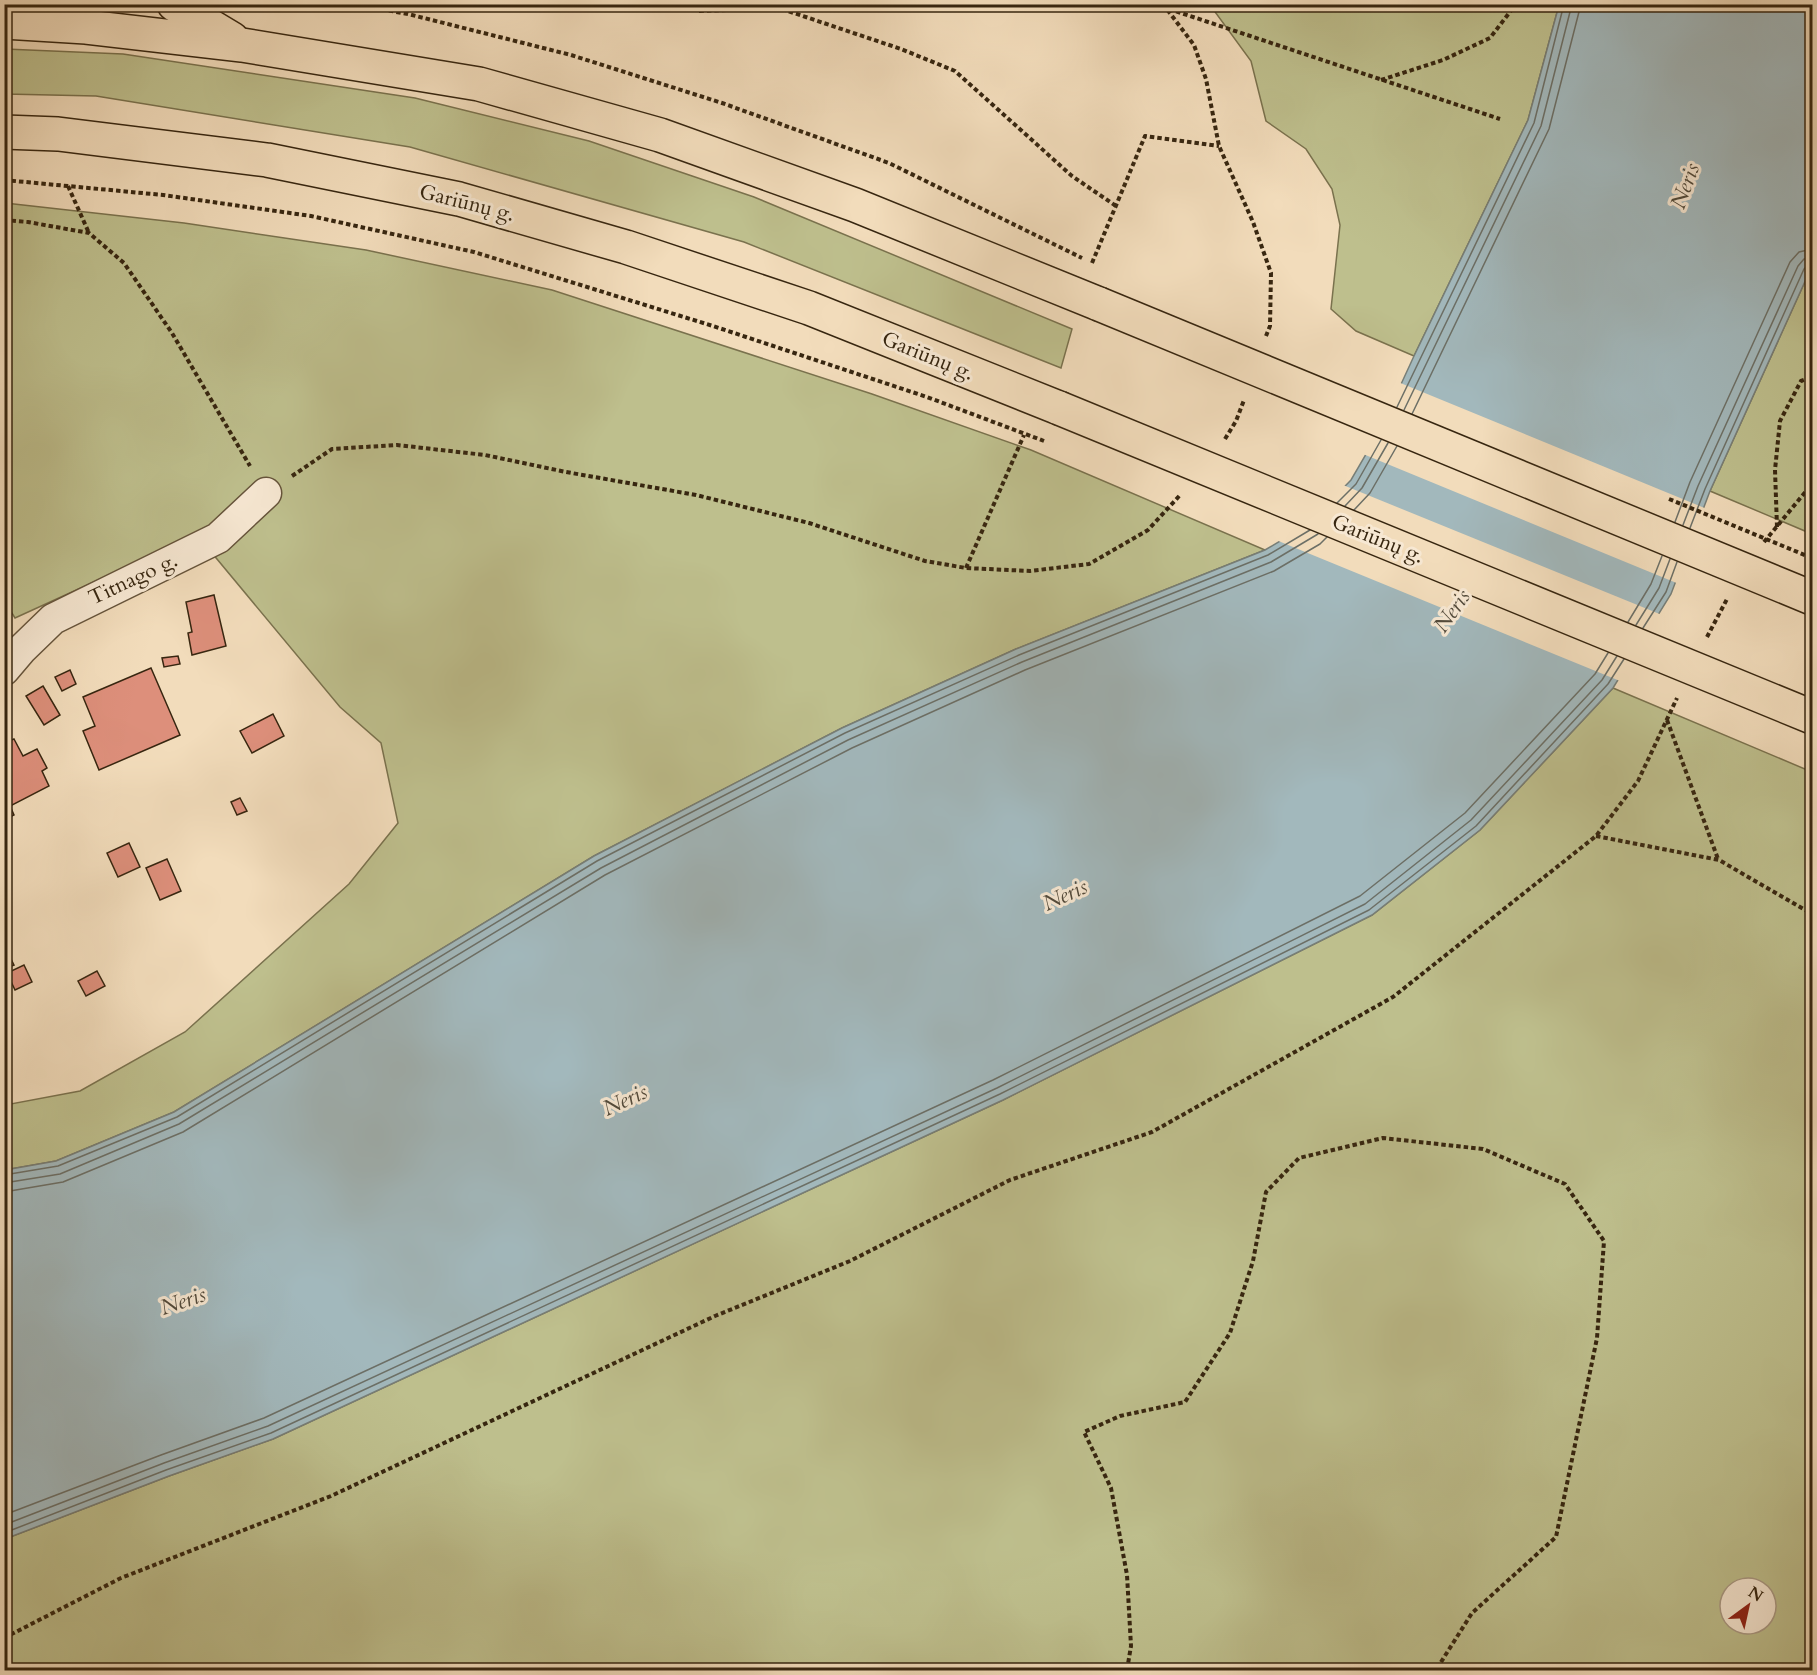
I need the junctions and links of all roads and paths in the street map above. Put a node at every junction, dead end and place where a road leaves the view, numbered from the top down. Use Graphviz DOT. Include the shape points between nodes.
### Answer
graph roads {
  1 [pos="174,4"];
  2 [pos="352,4"];
  3 [pos="678,4"];
  4 [pos="1516,4"];
  5 [pos="1168,9"];
  6 [pos="4,22"];
  7 [pos="242,45"];
  8 [pos="1380,80"];
  9 [pos="1500,119"];
  10 [pos="4,132"];
  11 [pos="1219,146"];
  12 [pos="4,180"];
  13 [pos="68,185"];
  14 [pos="1116,206"];
  15 [pos="4,220"];
  16 [pos="89,233"];
  17 [pos="1092,263"];
  18 [pos="1102,268"];
  19 [pos="1812,377"];
  20 [pos="1024,435"];
  21 [pos="1046,441"];
  22 [pos="266,493"];
  23 [pos="1777,527"];
  24 [pos="1812,598"];
  25 [pos="4,670"];
  26 [pos="1812,717"];
  27 [pos="1596,836"];
  28 [pos="1719,860"];
  29 [pos="1812,914"];
  30 [pos="4,1638"];
  31 [pos="1127,1671"];
  32 [pos="1436,1671"];
  1 -- 7 [label="highway"];
  2 -- 17 [label="path" via="571,55 722,103 889,163"];
  3 -- 14 [label="path" via="700,11 779,9 955,71 1072,176"];
  4 -- 8 [label="path" via="1490,38 1443,60"];
  5 -- 8 [label="path"];
  6 -- 7 [label="highway"];
  7 -- 24 [label="highway, bridge" via="479,84 660,135 855,205"];
  8 -- 9 [label="path"];
  10 -- 26 [label="highway, Gariūnų g., bridge" via="58,134 267,160 459,199 626,247 808,308"];
  11 -- 14 [label="path" via="1145,136"];
  12 -- 13 [label="path"];
  13 -- 16 [label="path"];
  13 -- 20 [label="path" via="310,216 474,252 905,389"];
  14 -- 17 [label="path"];
  15 -- 16 [label="path"];
  16 -- 22 [label="path" via="124,263 172,333"];
  17 -- 18 [label="path"];
  19 -- 23 [label="path" via="1801,381 1780,421 1775,470"];
  20 -- 21 [label="path"];
  20 -- 22 [label="path" via="966,568 925,561 809,523 696,495 485,455 397,445 332,449"];
  22 -- 25 [label="street, Titnago g." via="218,538 53,619"];
  27 -- 28 [label="path"];
  27 -- 28 [label="path" via="1638,780 1667,720"];
  27 -- 30 [label="path" via="1393,998 1152,1132 1010,1180 849,1261 715,1316 331,1496 121,1578"];
  28 -- 29 [label="path"];
  31 -- 32 [label="path" via="1131,1646 1127,1575 1112,1488 1084,1432 1120,1416 1185,1402 1230,1333 1254,1261 1266,1192 1299,1158 1383,1138 1483,1149 1565,1184 1604,1241 1597,1338 1556,1537 1472,1613"];
}
